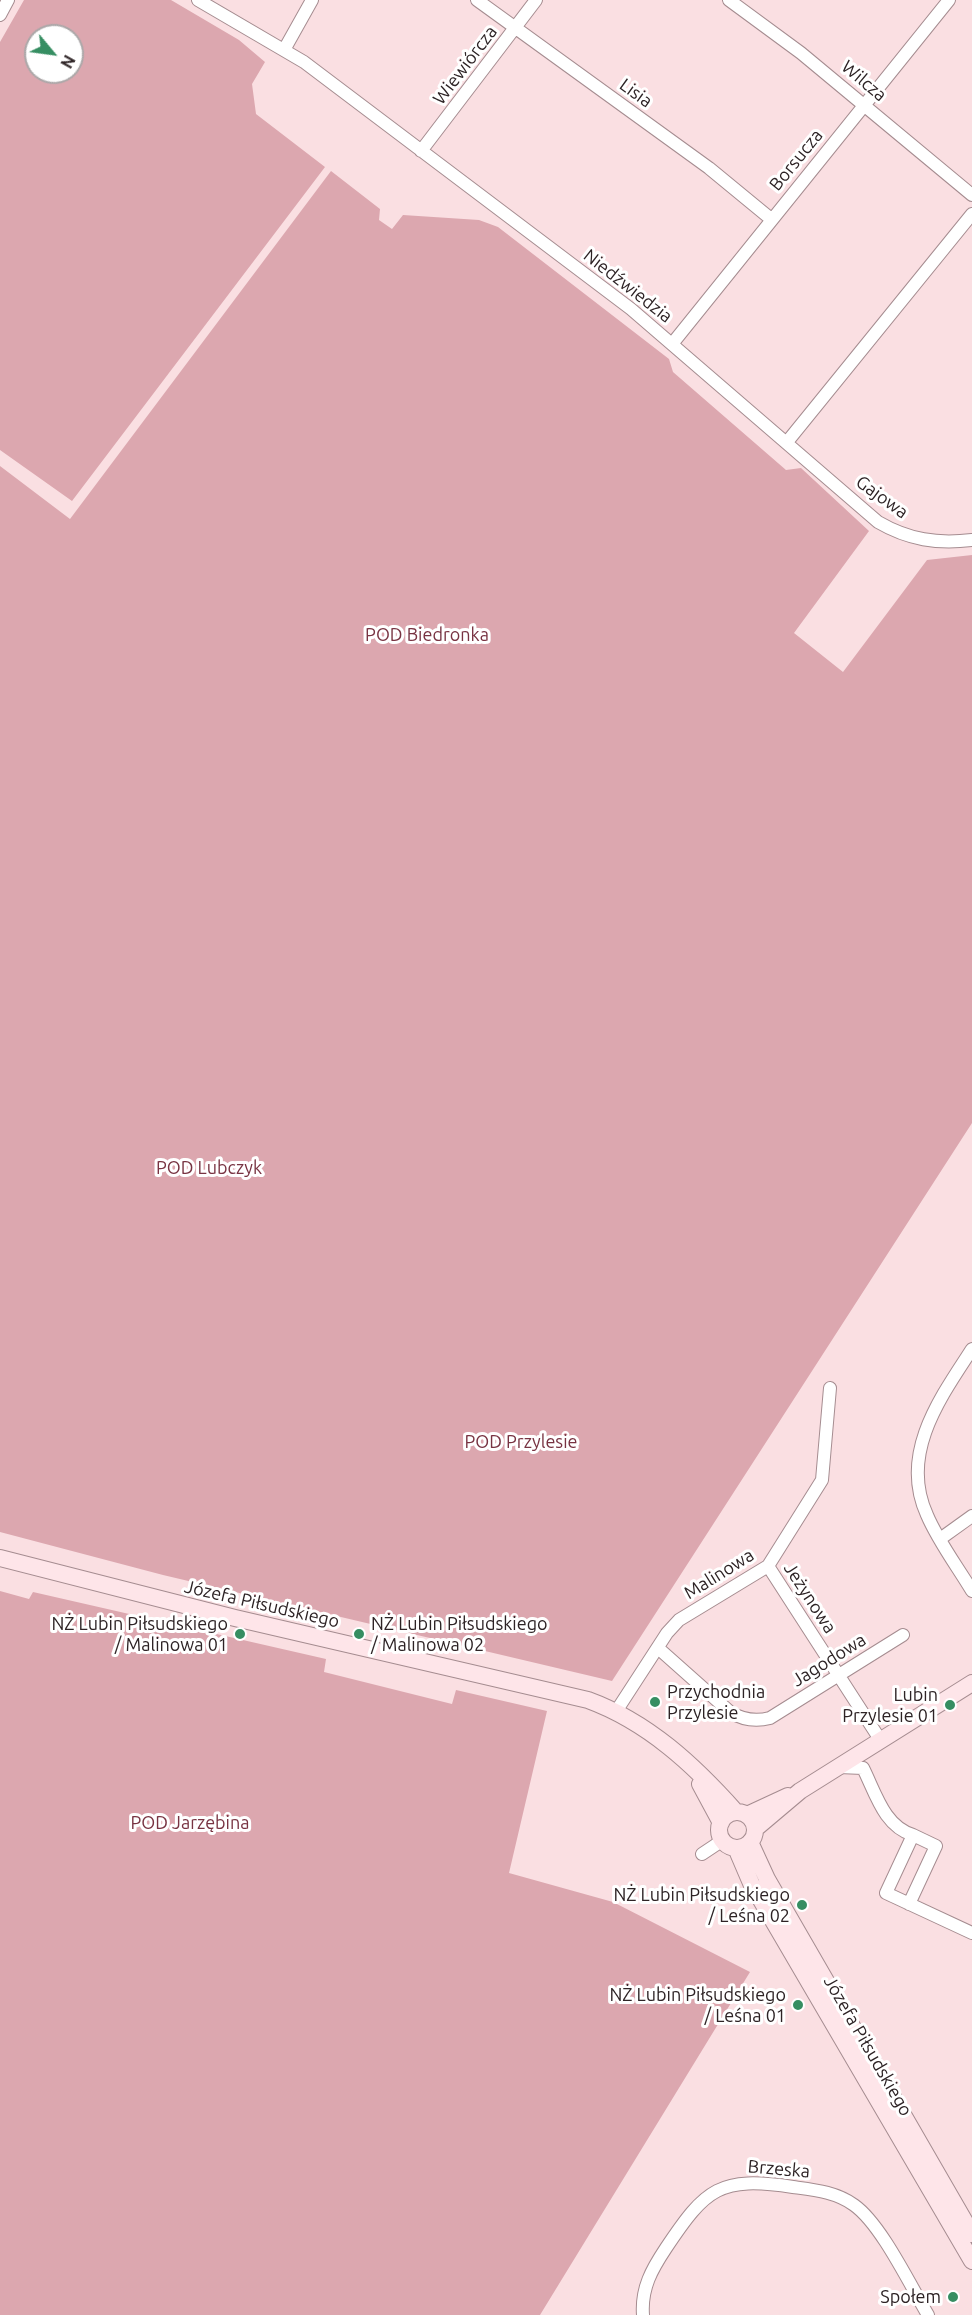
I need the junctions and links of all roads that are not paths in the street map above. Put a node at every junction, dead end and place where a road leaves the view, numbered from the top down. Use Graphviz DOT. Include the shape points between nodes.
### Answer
graph roads {
  1 [pos="8,0"];
  2 [pos="198,0"];
  3 [pos="312,0"];
  4 [pos="477,0"];
  5 [pos="536,0"];
  6 [pos="729,0"];
  7 [pos="949,0"];
  8 [pos="0,15"];
  9 [pos="515,28"];
  10 [pos="284,50"];
  11 [pos="864,105"];
  12 [pos="421,151"];
  13 [pos="972,195"];
  14 [pos="972,214"];
  15 [pos="771,219"];
  16 [pos="672,344"];
  17 [pos="787,442"];
  18 [pos="972,540"];
  19 [pos="972,1349"];
  20 [pos="830,1388"];
  21 [pos="972,1516"];
  22 [pos="940,1539"];
  23 [pos="0,1558"];
  24 [pos="768,1566"];
  25 [pos="972,1591"];
  26 [pos="903,1635"];
  27 [pos="658,1648"];
  28 [pos="839,1676"];
  29 [pos="972,1683"];
  30 [pos="617,1710"];
  31 [pos="880,1741"];
  32 [pos="677,1755"];
  33 [pos="839,1767"];
  34 [pos="741,1831"];
  35 [pos="913,1835"];
  36 [pos="702,1854"];
  37 [pos="909,1904"];
  38 [pos="972,1933"];
  39 [pos="972,2234"];
  40 [pos="972,2260"];
  41 [pos="643,2315"];
  42 [pos="928,2315"];
  1 -- 8 [label="street"];
  2 -- 10 [label="street, Niedźwiedzia"];
  3 -- 10 [label="street"];
  4 -- 9 [label="street, Lisia"];
  5 -- 9 [label="street, Wiewiórcza"];
  6 -- 11 [label="street, Wilcza"];
  7 -- 11 [label="street, Borsucza"];
  9 -- 12 [label="street, Wiewiórcza"];
  9 -- 15 [label="street, Lisia" via="709,168"];
  10 -- 12 [label="street, Niedźwiedzia"];
  11 -- 13 [label="street, Wilcza"];
  11 -- 15 [label="street, Borsucza"];
  12 -- 16 [label="street, Niedźwiedzia"];
  14 -- 17 [label="street"];
  15 -- 16 [label="street, Borsucza"];
  16 -- 17 [label="street, Niedźwiedzia"];
  17 -- 18 [label="street, Gajowa" via="869,515 892,530 934,542"];
  19 -- 22 [label="street" via="930,1416 920,1452 918,1477 922,1501"];
  20 -- 24 [label="street, Malinowa" via="822,1480"];
  21 -- 22 [label="street"];
  22 -- 25 [label="street"];
  23 -- 30 [label="street, Józefa Piłsudskiego"];
  24 -- 27 [label="street, Malinowa" via="679,1620"];
  24 -- 28 [label="street, Jeżynowa"];
  26 -- 28 [label="street, Jagodowa"];
  27 -- 28 [label="street, Jagodowa" via="730,1712 759,1721"];
  27 -- 30 [label="street, Malinowa"];
  28 -- 31 [label="street, Jeżynowa"];
  29 -- 31 [label="street"];
  30 -- 32 [label="street, Józefa Piłsudskiego"];
  31 -- 33 [label="street"];
  32 -- 34 [label="street, Józefa Piłsudskiego"];
  32 -- 34 [label="street, Józefa Piłsudskiego" via="707,1793 721,1823"];
  33 -- 34 [label="street"];
  33 -- 35 [label="street" via="863,1768 890,1823"];
  34 -- 36 [label="street"];
  34 -- 39 [label="street, Józefa Piłsudskiego"];
  34 -- 40 [label="street, Józefa Piłsudskiego" via="750,1883"];
  35 -- 37 [label="street" via="886,1893"];
  35 -- 37 [label="street" via="936,1846"];
  37 -- 38 [label="street"];
  41 -- 42 [label="street, Brzeska" via="643,2295 652,2269 698,2204 731,2184 749,2182 826,2192 856,2206 879,2233"];
}
